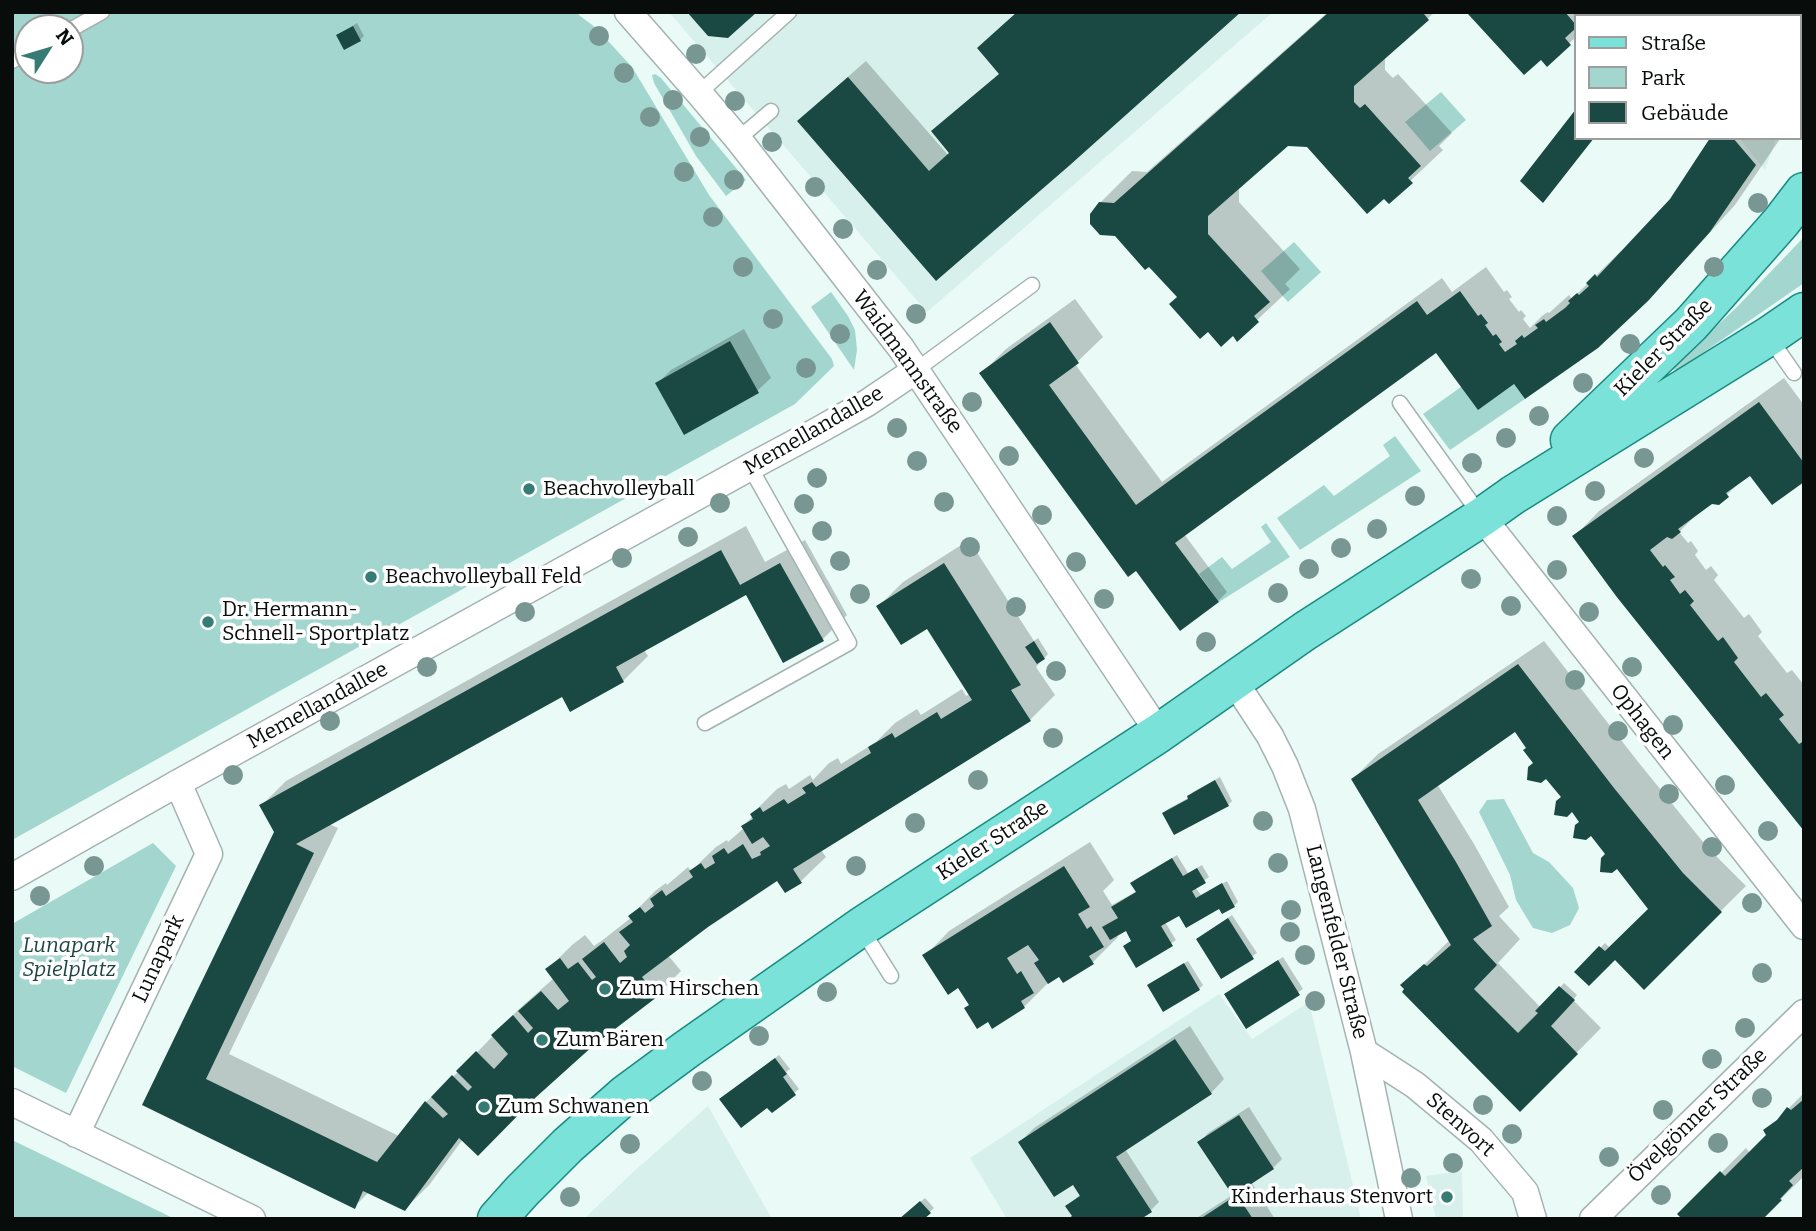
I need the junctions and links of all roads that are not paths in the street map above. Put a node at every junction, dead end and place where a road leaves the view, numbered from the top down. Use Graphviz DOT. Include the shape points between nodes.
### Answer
graph roads {
  1 [pos="102,12"];
  2 [pos="628,12"];
  3 [pos="789,12"];
  4 [pos="84,22"];
  5 [pos="699,93"];
  6 [pos="771,111"];
  7 [pos="738,139"];
  8 [pos="1804,192"];
  9 [pos="1032,285"];
  10 [pos="1804,312"];
  11 [pos="1769,336"];
  12 [pos="916,370"];
  13 [pos="1794,373"];
  14 [pos="1400,403"];
  15 [pos="750,467"];
  16 [pos="1513,495"];
  17 [pos="1482,517"];
  18 [pos="1234,681"];
  19 [pos="705,723"];
  20 [pos="1159,733"];
  21 [pos="178,783"];
  22 [pos="12,877"];
  23 [pos="861,926"];
  24 [pos="1804,926"];
  25 [pos="891,976"];
  26 [pos="1804,1013"];
  27 [pos="1364,1052"];
  28 [pos="12,1102"];
  29 [pos="76,1134"];
  30 [pos="251,1219"];
  31 [pos="497,1219"];
  32 [pos="1399,1219"];
  33 [pos="1533,1219"];
  34 [pos="1593,1219"];
  1 -- 4 [label="lane"];
  2 -- 5 [label="street, Waidmannstraße"];
  3 -- 5 [label="lane"];
  5 -- 7 [label="street, Waidmannstraße"];
  6 -- 7 [label="lane"];
  7 -- 12 [label="street, Waidmannstraße"];
  8 -- 16 [label="main road, Kieler Straße" via="1691,324"];
  9 -- 12 [label="lane"];
  10 -- 11 [label="main road, Kieler Straße"];
  11 -- 13 [label="lane"];
  11 -- 16 [label="main road, Kieler Straße"];
  12 -- 15 [label="street, Memellandallee" via="855,410"];
  12 -- 20 [label="street, Waidmannstraße"];
  14 -- 17 [label="lane"];
  15 -- 19 [label="lane" via="849,643"];
  15 -- 21 [label="street, Memellandallee"];
  16 -- 17 [label="main road, Kieler Straße"];
  17 -- 18 [label="main road, Kieler Straße"];
  17 -- 24 [label="street, Ophagen"];
  18 -- 20 [label="main road, Kieler Straße"];
  18 -- 27 [label="street, Langenfelder Straße" via="1270,736 1303,808"];
  20 -- 23 [label="main road, Kieler Straße"];
  21 -- 22 [label="street, Memellandallee"];
  21 -- 29 [label="street, Lunapark" via="209,854"];
  23 -- 25 [label="lane"];
  23 -- 31 [label="main road, Kieler Straße" via="626,1094 568,1145"];
  26 -- 34 [label="street, Övelgönner Straße"];
  27 -- 32 [label="street, Langenfelder Straße"];
  27 -- 33 [label="street, Stenvort" via="1415,1085 1481,1140 1525,1192"];
  28 -- 29 [label="street"];
  29 -- 30 [label="street"];
}
